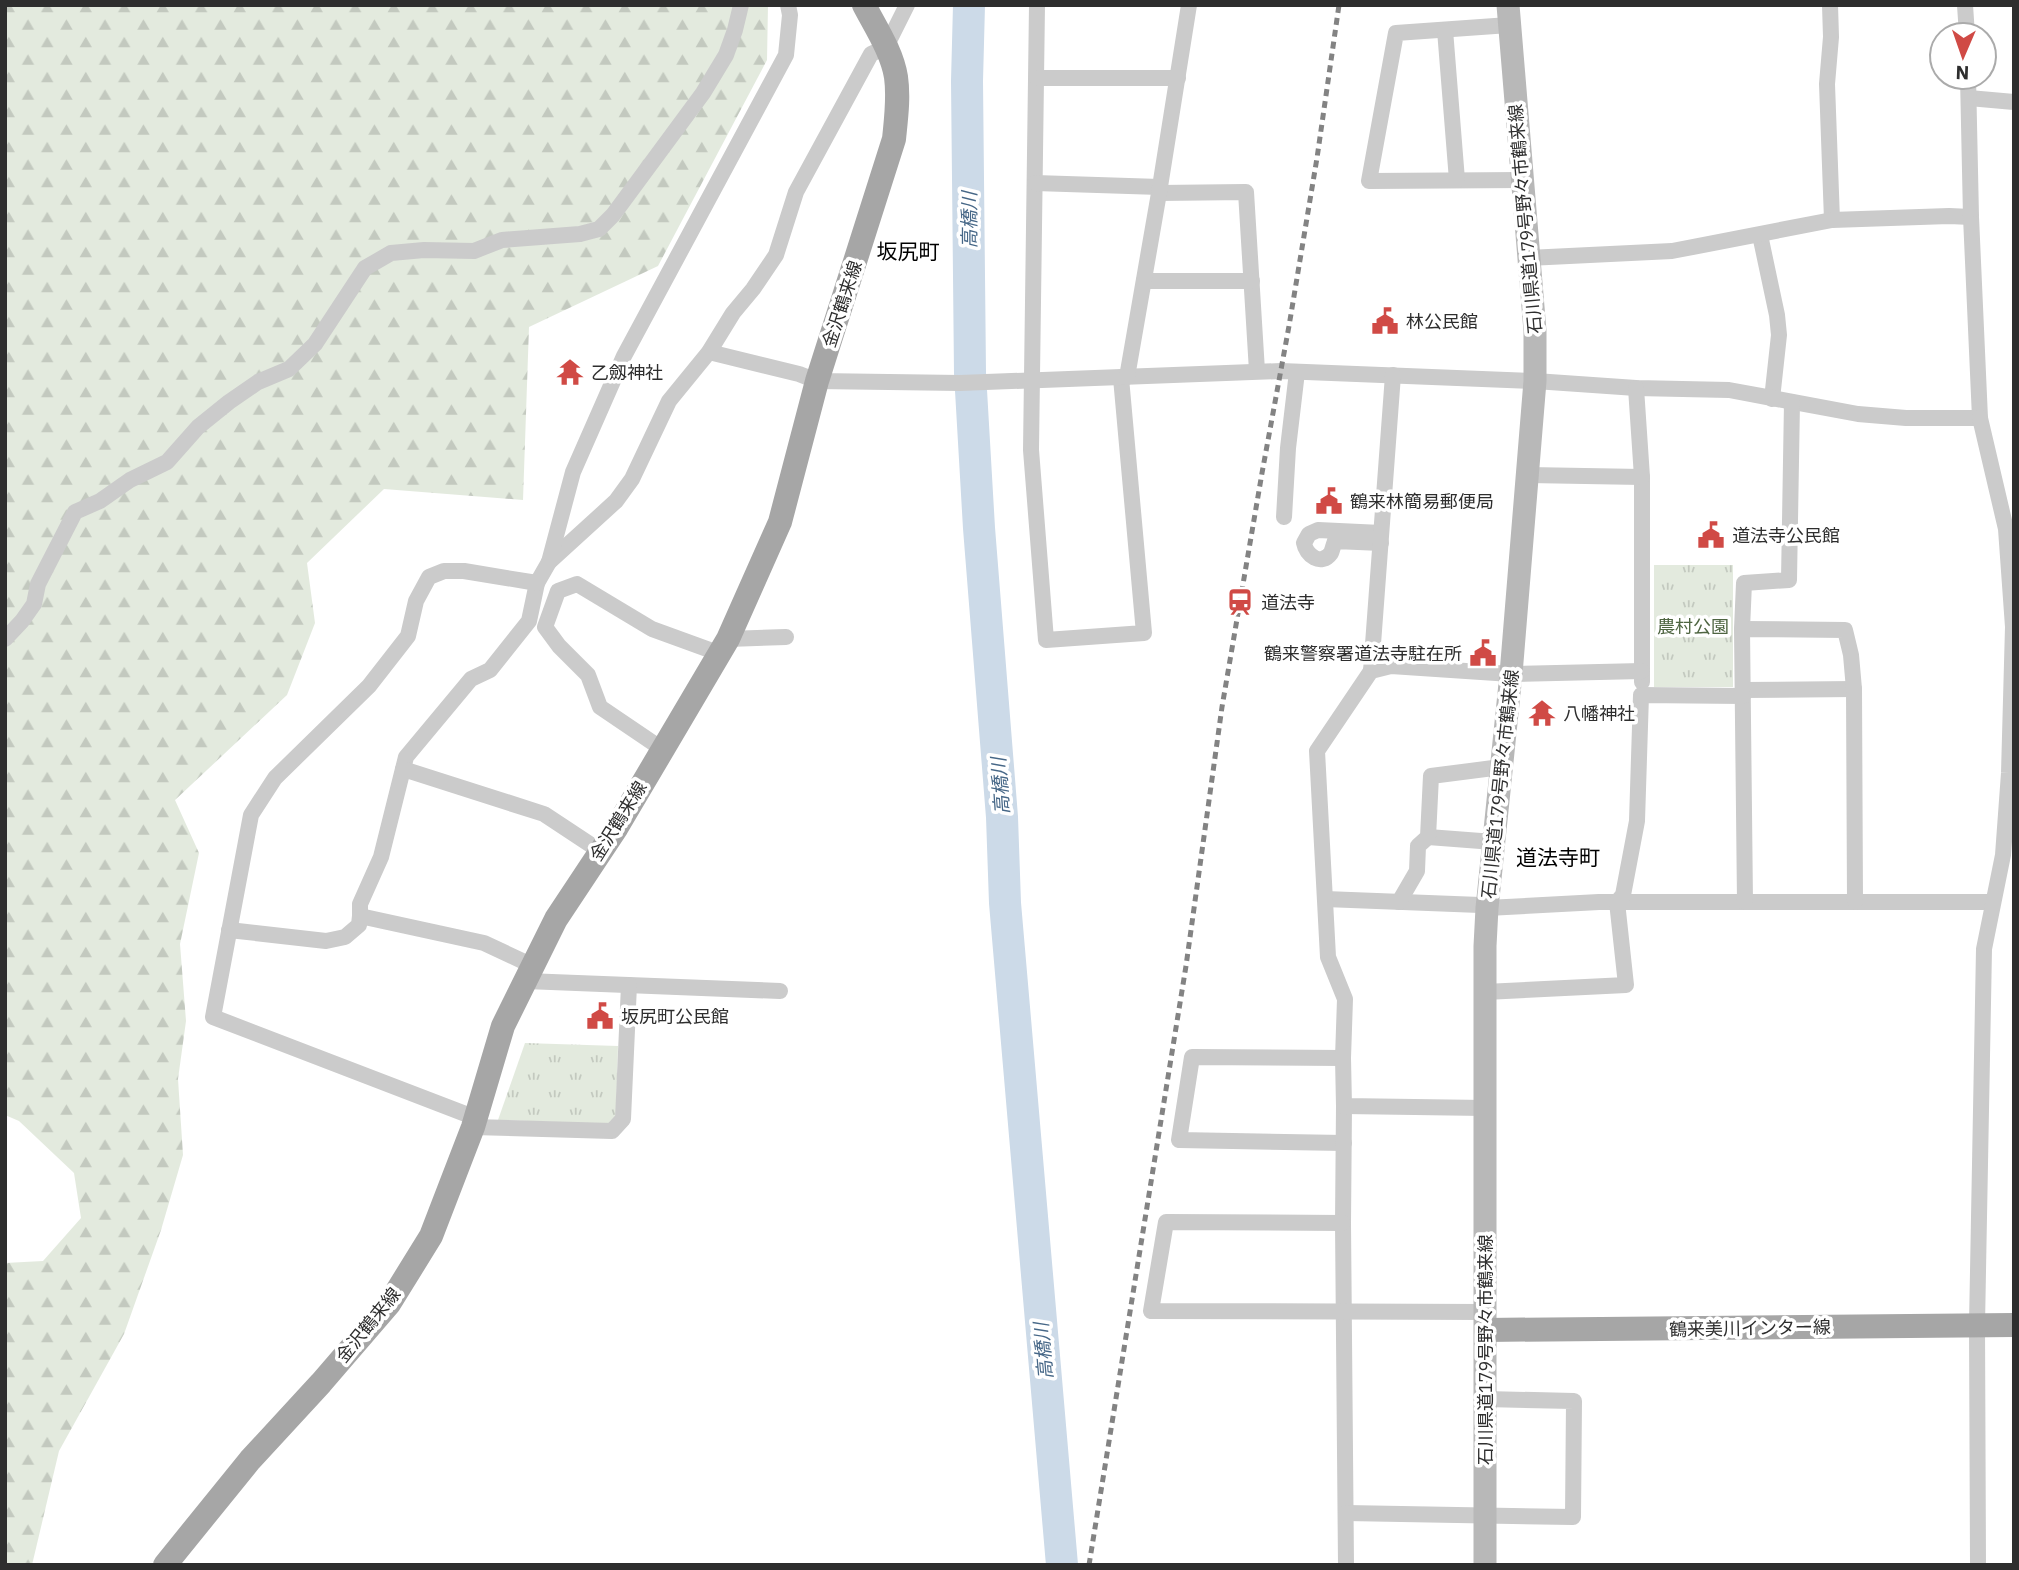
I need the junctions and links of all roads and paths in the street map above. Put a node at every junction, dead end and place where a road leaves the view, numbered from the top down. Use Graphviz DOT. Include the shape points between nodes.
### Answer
graph roads {
  1 [pos="741,5"];
  2 [pos="788,5"];
  3 [pos="863,5"];
  4 [pos="907,5"];
  5 [pos="1037,5"];
  6 [pos="1189,5"];
  7 [pos="1830,5"];
  8 [pos="1509,15"];
  9 [pos="1445,30"];
  10 [pos="886,47"];
  11 [pos="1037,78"];
  12 [pos="1178,78"];
  13 [pos="1969,91"];
  14 [pos="1969,98"];
  15 [pos="2014,102"];
  16 [pos="1457,180"];
  17 [pos="1522,180"];
  18 [pos="1035,183"];
  19 [pos="1159,190"];
  20 [pos="1971,217"];
  21 [pos="1832,220"];
  22 [pos="1760,235"];
  23 [pos="1528,258"];
  24 [pos="1143,281"];
  25 [pos="1252,281"];
  26 [pos="709,352"];
  27 [pos="1257,371"];
  28 [pos="1297,372"];
  29 [pos="1392,375"];
  30 [pos="1124,377"];
  31 [pos="817,381"];
  32 [pos="1031,381"];
  33 [pos="1535,381"];
  34 [pos="1636,387"];
  35 [pos="1772,399"];
  36 [pos="1792,402"];
  37 [pos="1980,418"];
  38 [pos="1528,475"];
  39 [pos="1642,477"];
  40 [pos="1284,517"];
  41 [pos="549,562"];
  42 [pos="537,583"];
  43 [pos="2013,627"];
  44 [pos="1742,629"];
  45 [pos="786,637"];
  46 [pos="5,639"];
  47 [pos="723,646"];
  48 [pos="1371,671"];
  49 [pos="1642,671"];
  50 [pos="1511,674"];
  51 [pos="1854,689"];
  52 [pos="1743,693"];
  53 [pos="1642,695"];
  54 [pos="662,749"];
  55 [pos="1501,767"];
  56 [pos="403,769"];
  57 [pos="1428,837"];
  58 [pos="1493,842"];
  59 [pos="600,851"];
  60 [pos="1325,899"];
  61 [pos="1399,902"];
  62 [pos="1617,902"];
  63 [pos="1745,902"];
  64 [pos="1855,902"];
  65 [pos="1993,902"];
  66 [pos="1487,908"];
  67 [pos="360,916"];
  68 [pos="229,930"];
  69 [pos="529,974"];
  70 [pos="629,985"];
  71 [pos="780,991"];
  72 [pos="1485,992"];
  73 [pos="1343,1058"];
  74 [pos="1344,1106"];
  75 [pos="1485,1108"];
  76 [pos="475,1123"];
  77 [pos="1344,1143"];
  78 [pos="1343,1223"];
  79 [pos="1344,1311"];
  80 [pos="1486,1321"];
  81 [pos="1977,1325"];
  82 [pos="2014,1325"];
  83 [pos="1485,1399"];
  84 [pos="1346,1513"];
  85 [pos="1485,1516"];
  86 [pos="165,1565"];
  87 [pos="1346,1565"];
  88 [pos="1485,1565"];
  89 [pos="1978,1565"];
  1 -- 46 [label="street" via="726,55 703,93 599,229 502,240 474,251 391,253 365,268 315,344 289,369 258,382 229,402 166,462 75,512 38,584 34,604"];
  2 -- 41 [label="street" via="786,55 624,356 573,472"];
  3 -- 10 [label="main road, 金沢鶴来線"];
  4 -- 10 [label="street"];
  5 -- 11 [label="street"];
  6 -- 12 [label="street"];
  7 -- 21 [label="street" via="1827,84"];
  8 -- 9 [label="street"];
  8 -- 17 [label="main road, 石川県道179号野々市鶴来線"];
  9 -- 16 [label="street"];
  9 -- 16 [label="street" via="1396,33 1369,181"];
  10 -- 26 [label="street" via="871,54 796,192 776,255"];
  10 -- 31 [label="main road, 金沢鶴来線" via="896,75 894,139"];
  11 -- 12 [label="street"];
  11 -- 18 [label="street"];
  12 -- 19 [label="street"];
  13 -- 14 [label="street"];
  14 -- 15 [label="street"];
  14 -- 20 [label="street"];
  16 -- 17 [label="street"];
  17 -- 23 [label="main road, 石川県道179号野々市鶴来線"];
  18 -- 19 [label="street"];
  18 -- 32 [label="street"];
  19 -- 24 [label="street"];
  19 -- 25 [label="street" via="1246,192"];
  20 -- 21 [label="street"];
  20 -- 37 [label="street"];
  21 -- 22 [label="street"];
  22 -- 23 [label="street" via="1672,251"];
  22 -- 35 [label="street" via="1779,335"];
  23 -- 33 [label="main road, 石川県道179号野々市鶴来線"];
  24 -- 25 [label="street"];
  24 -- 30 [label="street"];
  25 -- 27 [label="street"];
  26 -- 31 [label="street"];
  26 -- 41 [label="street" via="669,401 632,479 616,501"];
  27 -- 28 [label="street"];
  27 -- 30 [label="street"];
  28 -- 29 [label="street"];
  28 -- 40 [label="street"];
  29 -- 33 [label="street"];
  29 -- 48 [label="street"];
  30 -- 32 [label="street"];
  30 -- 32 [label="street" via="1144,633 1046,640 1031,450"];
  31 -- 32 [label="street"];
  31 -- 47 [label="main road, 金沢鶴来線" via="780,522"];
  33 -- 34 [label="street"];
  33 -- 38 [label="main road, 石川県道179号野々市鶴来線"];
  34 -- 35 [label="street" via="1729,390"];
  34 -- 39 [label="street"];
  35 -- 36 [label="street"];
  36 -- 37 [label="street" via="1858,414"];
  36 -- 44 [label="street" via="1789,580 1744,583"];
  37 -- 43 [label="street" via="2006,529"];
  38 -- 39 [label="street"];
  38 -- 50 [label="main road, 石川県道179号野々市鶴来線"];
  39 -- 49 [label="street"];
  41 -- 42 [label="street"];
  42 -- 56 [label="street" via="529,621 490,670 471,679 406,757"];
  42 -- 68 [label="street" via="464,571 429,577 416,601 408,636 369,686 275,778 251,814"];
  43 -- 65 [label="street" via="2003,855"];
  44 -- 51 [label="street" via="1845,630"];
  44 -- 52 [label="street"];
  45 -- 47 [label="street"];
  47 -- 54 [label="main road, 金沢鶴来線"];
  47 -- 54 [label="street" via="652,629 577,584 558,591 545,627 588,675 600,707"];
  48 -- 50 [label="street" via="1391,666"];
  48 -- 60 [label="street" via="1317,751"];
  49 -- 50 [label="street"];
  49 -- 53 [label="street"];
  50 -- 55 [label="main road, 石川県道179号野々市鶴来線"];
  51 -- 52 [label="street"];
  51 -- 64 [label="street"];
  52 -- 53 [label="street"];
  52 -- 63 [label="street"];
  53 -- 62 [label="street" via="1637,821 1623,895"];
  54 -- 59 [label="main road, 金沢鶴来線"];
  55 -- 57 [label="street" via="1431,776"];
  55 -- 58 [label="main road, 石川県道179号野々市鶴来線"];
  56 -- 59 [label="street" via="544,814"];
  56 -- 67 [label="street" via="381,857 360,904"];
  57 -- 58 [label="street"];
  57 -- 61 [label="street" via="1419,846 1417,871"];
  58 -- 66 [label="main road, 石川県道179号野々市鶴来線"];
  59 -- 69 [label="main road, 金沢鶴来線" via="556,919"];
  60 -- 61 [label="street"];
  60 -- 73 [label="street" via="1328,957 1345,999"];
  61 -- 66 [label="street"];
  62 -- 63 [label="street"];
  62 -- 66 [label="street"];
  62 -- 72 [label="street" via="1626,985"];
  63 -- 64 [label="street"];
  64 -- 65 [label="street"];
  65 -- 81 [label="street" via="1984,949"];
  66 -- 72 [label="main road, 石川県道179号野々市鶴来線"];
  67 -- 68 [label="street" via="359,925 345,937 326,941"];
  67 -- 69 [label="street" via="484,943"];
  68 -- 76 [label="street" via="213,1017"];
  69 -- 70 [label="street"];
  69 -- 76 [label="main road, 金沢鶴来線" via="503,1026"];
  70 -- 71 [label="street"];
  70 -- 76 [label="street" via="623,1119 612,1131"];
  72 -- 75 [label="main road, 石川県道179号野々市鶴来線"];
  73 -- 74 [label="street"];
  73 -- 77 [label="street" via="1192,1057 1179,1140"];
  74 -- 75 [label="street"];
  74 -- 77 [label="street"];
  75 -- 80 [label="main road, 石川県道179号野々市鶴来線"];
  76 -- 86 [label="main road, 金沢鶴来線" via="431,1236 389,1304 250,1460"];
  77 -- 78 [label="street"];
  78 -- 79 [label="street"];
  78 -- 79 [label="street" via="1166,1222 1151,1311"];
  79 -- 80 [label="street"];
  79 -- 84 [label="street"];
  80 -- 81 [label="main road, 鶴来美川インター線"];
  80 -- 83 [label="main road, 石川県道179号野々市鶴来線"];
  81 -- 82 [label="main road, 鶴来美川インター線"];
  81 -- 89 [label="street"];
  83 -- 85 [label="main road, 石川県道179号野々市鶴来線"];
  83 -- 85 [label="street" via="1574,1401 1573,1517"];
  84 -- 85 [label="street"];
  84 -- 87 [label="street"];
  85 -- 88 [label="main road, 石川県道179号野々市鶴来線"];
}
